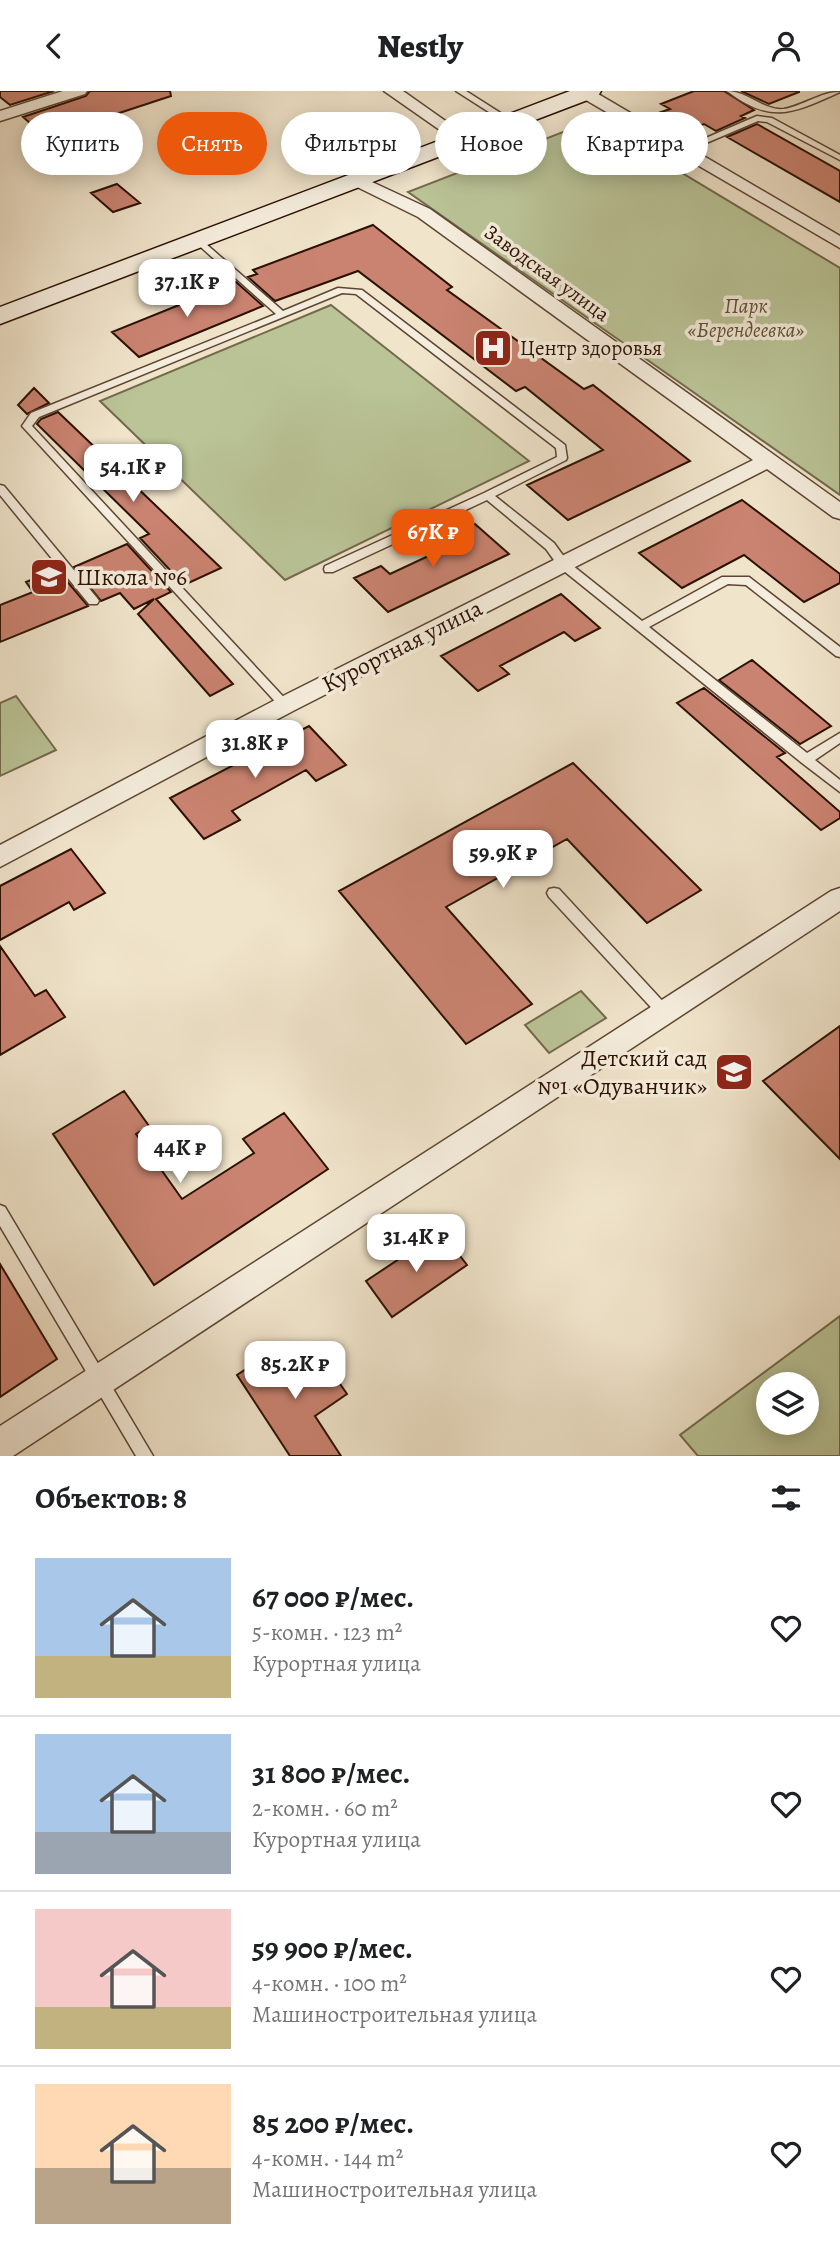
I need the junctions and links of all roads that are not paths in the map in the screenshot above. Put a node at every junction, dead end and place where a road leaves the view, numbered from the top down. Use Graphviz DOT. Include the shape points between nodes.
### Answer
graph roads {
  1 [pos="79,91"];
  2 [pos="392,91"];
  3 [pos="730,91"];
  4 [pos="837,91"];
  5 [pos="465,92"];
  6 [pos="588,92"];
  7 [pos="495,112"];
  8 [pos="534,112"];
  9 [pos="620,112"];
  10 [pos="0,116"];
  11 [pos="435,120"];
  12 [pos="708,139"];
  13 [pos="435,150"];
  14 [pos="840,158"];
  15 [pos="708,165"];
  16 [pos="357,180"];
  17 [pos="198,240"];
  18 [pos="840,243"];
  19 [pos="282,314"];
  20 [pos="0,316"];
  21 [pos="769,460"];
  22 [pos="0,488"];
  23 [pos="488,495"];
  24 [pos="840,512"];
  25 [pos="563,564"];
  26 [pos="328,569"];
  27 [pos="93,601"];
  28 [pos="640,627"];
  29 [pos="840,653"];
  30 [pos="285,705"];
  31 [pos="840,737"];
  32 [pos="806,760"];
  33 [pos="840,787"];
  34 [pos="0,857"];
  35 [pos="554,893"];
  36 [pos="840,898"];
  37 [pos="664,1012"];
  38 [pos="0,1212"];
  39 [pos="99,1381"];
  40 [pos="0,1445"];
  41 [pos="145,1456"];
  1 -- 10 [label="street"];
  2 -- 11 [label="street"];
  3 -- 4 [label="lane" via="770,111 786,111"];
  5 -- 7 [label="lane"];
  6 -- 8 [label="main road"];
  6 -- 9 [label="street"];
  12 -- 14 [label="lane" via="757,118"];
  13 -- 16 [label="main road"];
  15 -- 18 [label="street"];
  16 -- 17 [label="main road"];
  16 -- 21 [label="street, Заводская улица" via="424,213"];
  17 -- 19 [label="lane"];
  17 -- 20 [label="main road"];
  19 -- 23 [label="lane" via="341,291 359,292 561,447 562,458"];
  19 -- 30 [label="lane" via="35,415 27,426"];
  21 -- 24 [label="street, Заводская улица"];
  21 -- 25 [label="street, Курортная улица"];
  22 -- 27 [label="lane"];
  23 -- 25 [label="lane" via="550,546"];
  23 -- 26 [label="lane"];
  25 -- 28 [label="lane"];
  25 -- 30 [label="street, Курортная улица"];
  28 -- 29 [label="lane" via="726,580 748,581"];
  28 -- 32 [label="lane"];
  30 -- 34 [label="street, Курортная улица"];
  31 -- 32 [label="lane"];
  32 -- 33 [label="lane"];
  35 -- 37 [label="lane"];
  36 -- 37 [label="street"];
  37 -- 39 [label="street"];
  38 -- 39 [label="lane"];
  39 -- 40 [label="street"];
  39 -- 41 [label="lane"];
}
